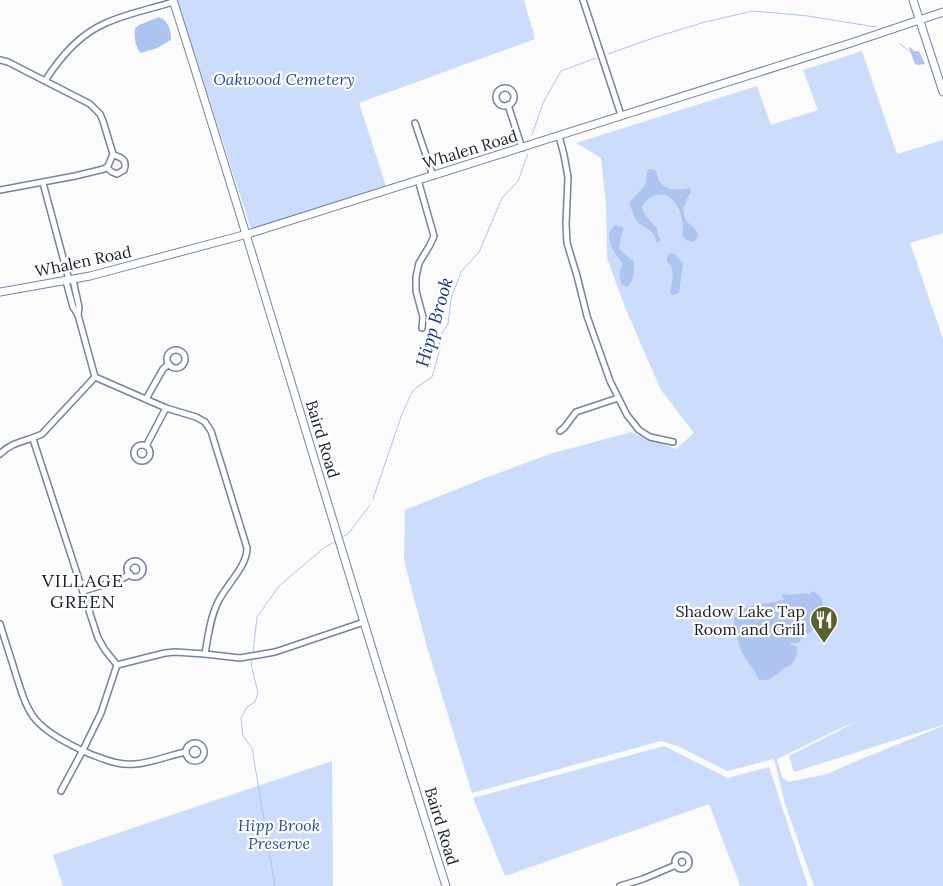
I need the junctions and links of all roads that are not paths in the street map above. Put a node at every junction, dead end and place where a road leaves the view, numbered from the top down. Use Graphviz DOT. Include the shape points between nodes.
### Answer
graph roads {
  1 [pos="583,0"];
  2 [pos="913,0"];
  3 [pos="173,1"];
  4 [pos="943,12"];
  5 [pos="920,20"];
  6 [pos="0,60"];
  7 [pos="45,81"];
  8 [pos="943,92"];
  9 [pos="508,105"];
  10 [pos="621,116"];
  11 [pos="415,123"];
  12 [pos="559,136"];
  13 [pos="522,148"];
  14 [pos="113,155"];
  15 [pos="107,168"];
  16 [pos="433,176"];
  17 [pos="418,180"];
  18 [pos="43,183"];
  19 [pos="0,190"];
  20 [pos="246,234"];
  21 [pos="69,280"];
  22 [pos="0,292"];
  23 [pos="422,328"];
  24 [pos="169,364"];
  25 [pos="96,377"];
  26 [pos="618,398"];
  27 [pos="146,400"];
  28 [pos="166,408"];
  29 [pos="560,431"];
  30 [pos="33,439"];
  31 [pos="673,442"];
  32 [pos="146,446"];
  33 [pos="0,454"];
  34 [pos="130,574"];
  35 [pos="84,591"];
  36 [pos="364,622"];
  37 [pos="0,624"];
  38 [pos="205,654"];
  39 [pos="117,665"];
  40 [pos="83,750"];
  41 [pos="186,752"];
  42 [pos="61,791"];
  43 [pos="676,865"];
  44 [pos="446,886"];
  45 [pos="620,886"];
  1 -- 10 [label="street"];
  2 -- 5 [label="street"];
  3 -- 7 [label="street" via="95,29 70,48"];
  3 -- 20 [label="street, Baird Road"];
  4 -- 5 [label="street, Whalen Road"];
  5 -- 8 [label="street"];
  5 -- 10 [label="street, Whalen Road"];
  6 -- 7 [label="street"];
  7 -- 14 [label="street" via="96,109"];
  9 -- 13 [label="street"];
  10 -- 12 [label="street, Whalen Road"];
  11 -- 16 [label="street"];
  12 -- 13 [label="street, Whalen Road"];
  12 -- 26 [label="street" via="568,177 567,243 587,316"];
  13 -- 16 [label="street, Whalen Road"];
  14 -- 15 [label="street"];
  14 -- 15 [label="street" via="124,160 124,170 118,174"];
  15 -- 18 [label="street"];
  16 -- 17 [label="street, Whalen Road"];
  17 -- 20 [label="street, Whalen Road"];
  17 -- 23 [label="street" via="434,236 419,263 416,277"];
  18 -- 19 [label="street"];
  18 -- 21 [label="street"];
  20 -- 21 [label="street, Whalen Road"];
  20 -- 36 [label="street, Baird Road"];
  21 -- 22 [label="street, Whalen Road"];
  21 -- 25 [label="street"];
  24 -- 27 [label="street"];
  25 -- 27 [label="street"];
  25 -- 30 [label="street" via="48,429"];
  26 -- 29 [label="street" via="576,412"];
  26 -- 31 [label="street" via="642,433"];
  27 -- 28 [label="street"];
  28 -- 32 [label="street"];
  28 -- 38 [label="street" via="196,417 209,426 247,548 243,564 216,604"];
  30 -- 33 [label="street" via="12,445"];
  30 -- 35 [label="street"];
  34 -- 35 [label="street"];
  35 -- 39 [label="street" via="98,638"];
  36 -- 38 [label="street" via="262,655 240,658"];
  36 -- 44 [label="street, Baird Road"];
  37 -- 40 [label="street" via="28,708 50,732"];
  38 -- 39 [label="street" via="165,653"];
  39 -- 40 [label="street" via="101,713"];
  40 -- 41 [label="street" via="134,765"];
  40 -- 42 [label="street"];
  43 -- 45 [label="street"];
}
